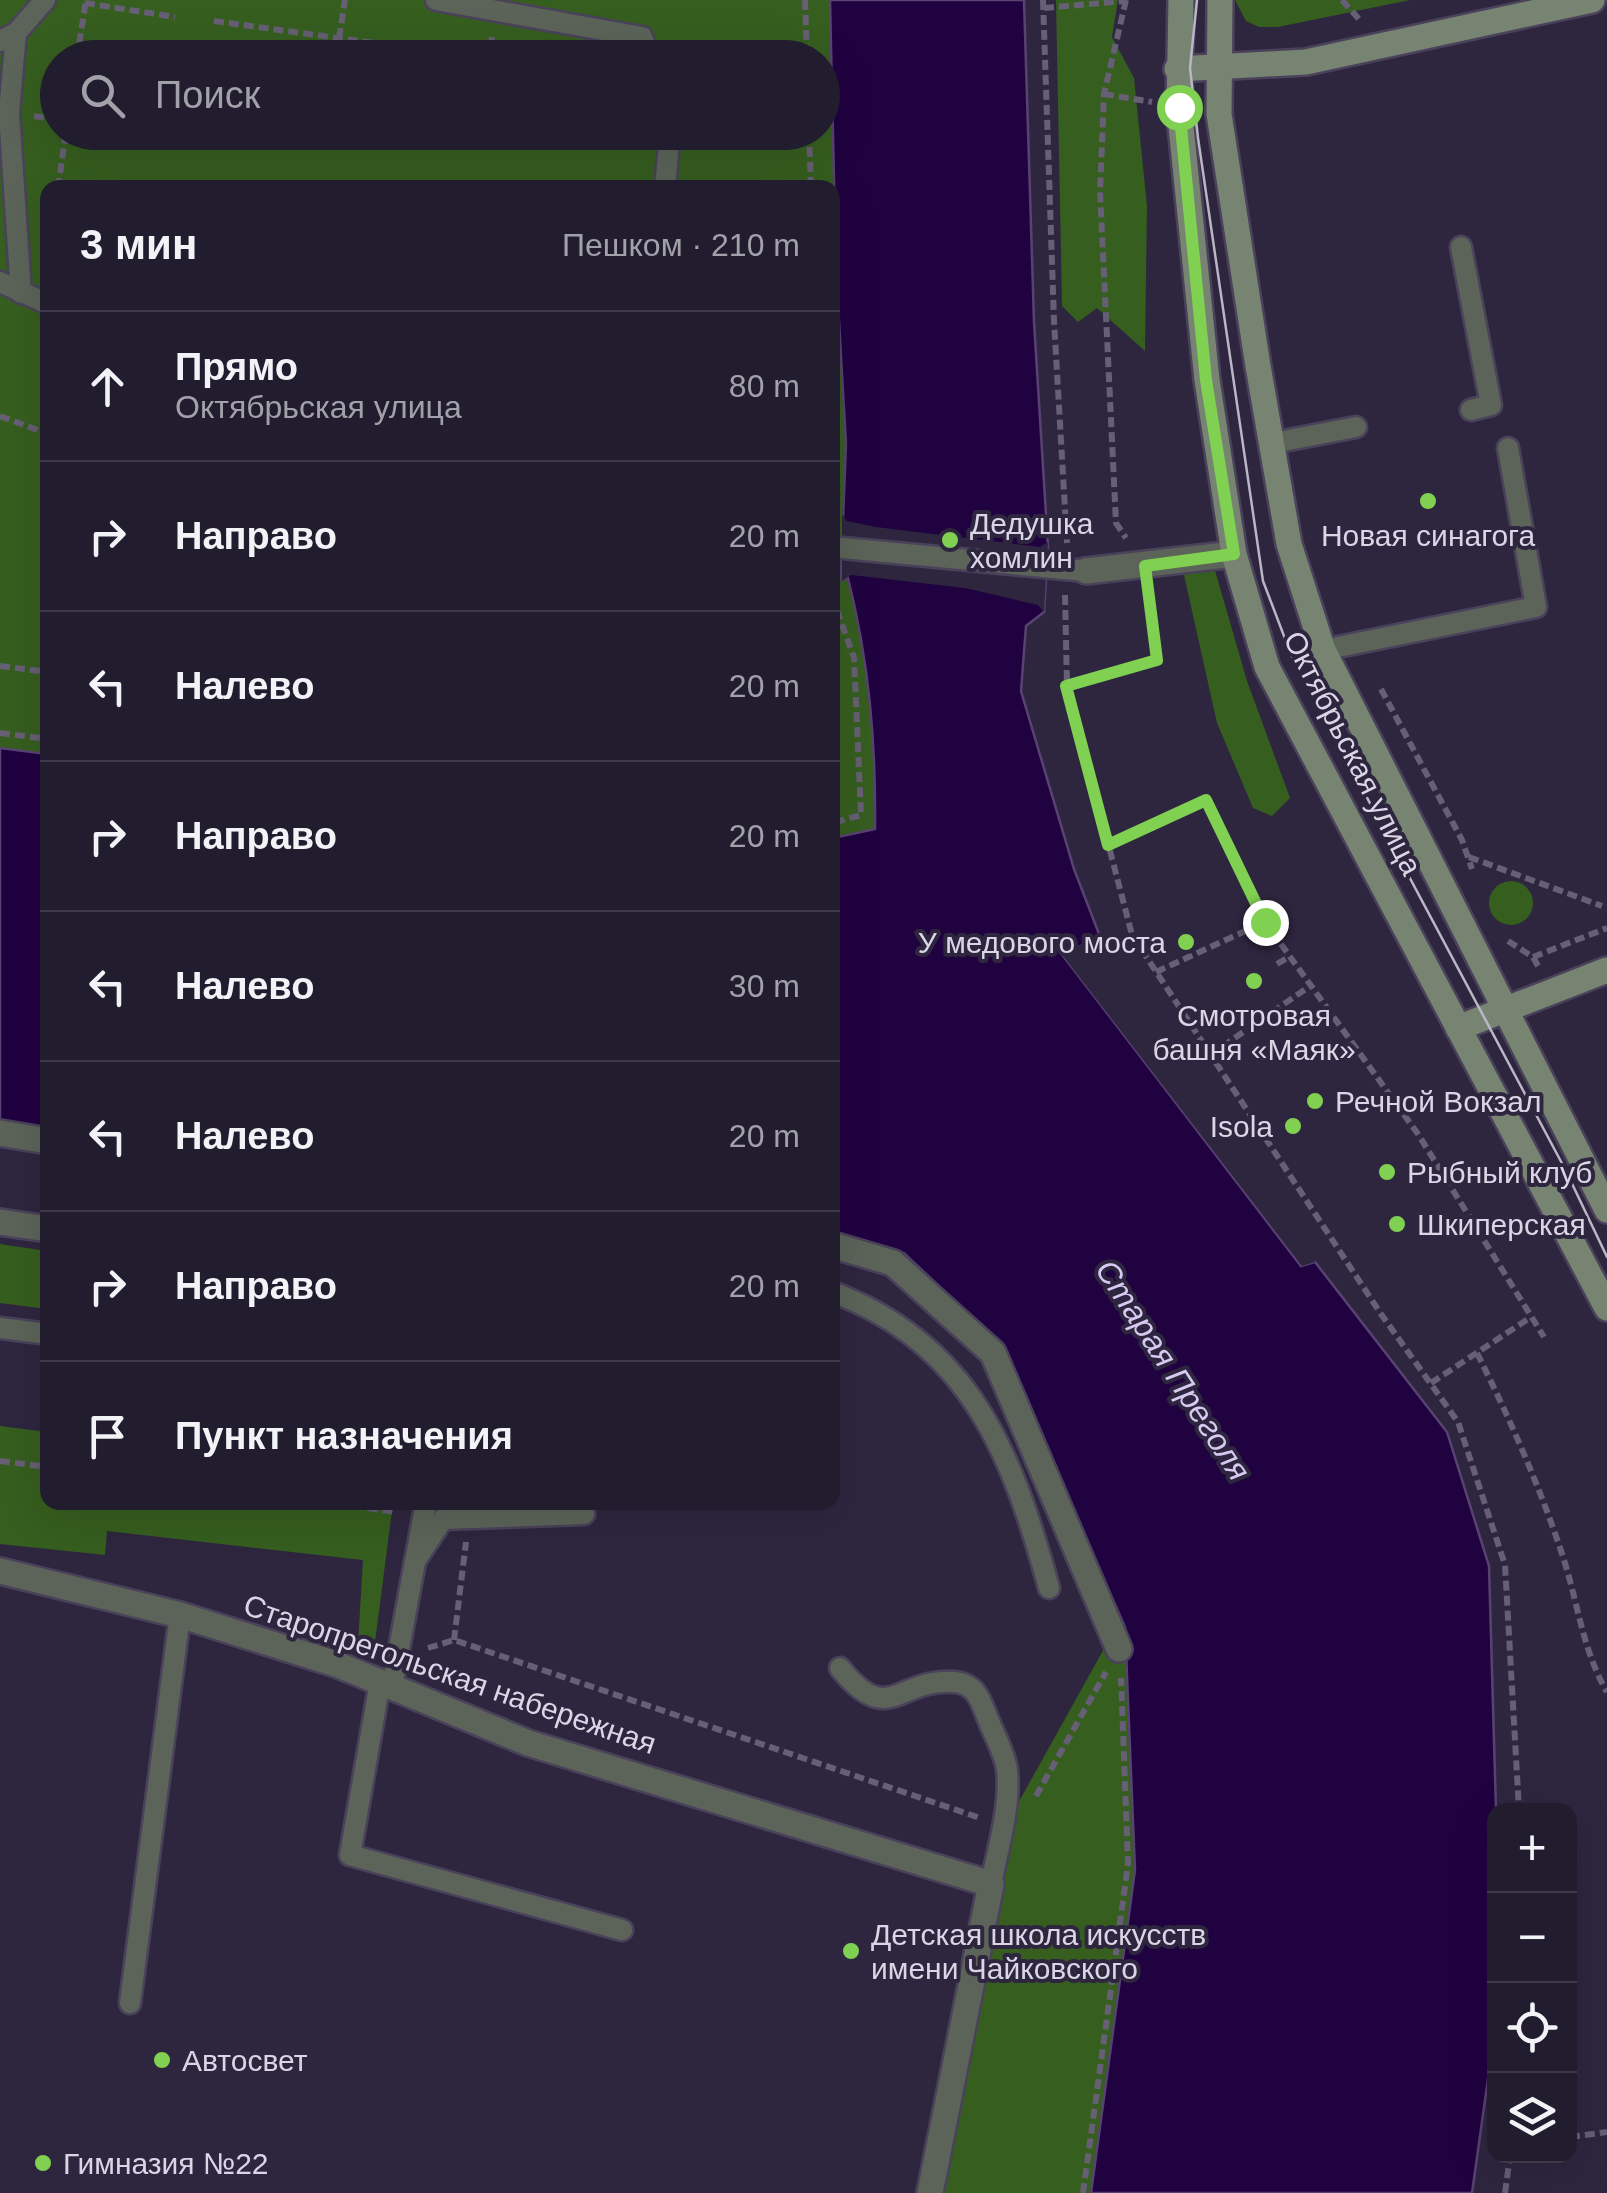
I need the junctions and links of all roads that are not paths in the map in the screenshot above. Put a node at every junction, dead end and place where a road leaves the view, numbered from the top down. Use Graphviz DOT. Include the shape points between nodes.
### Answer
graph roads {
  1 [pos="45,0"];
  2 [pos="436,0"];
  3 [pos="1181,0"];
  4 [pos="1220,0"];
  5 [pos="1592,0"];
  6 [pos="8,37"];
  7 [pos="643,40"];
  8 [pos="1217,66"];
  9 [pos="1177,69"];
  10 [pos="668,150"];
  11 [pos="666,180"];
  12 [pos="1461,248"];
  13 [pos="0,282"];
  14 [pos="21,293"];
  15 [pos="40,301"];
  16 [pos="1471,410"];
  17 [pos="1356,427"];
  18 [pos="1272,443"];
  19 [pos="1508,448"];
  20 [pos="840,548"];
  21 [pos="1234,554"];
  22 [pos="1077,570"];
  23 [pos="1323,650"];
  24 [pos="1607,970"];
  25 [pos="1505,1008"];
  26 [pos="1458,1028"];
  27 [pos="0,1133"];
  28 [pos="40,1140"];
  29 [pos="1607,1210"];
  30 [pos="0,1222"];
  31 [pos="40,1228"];
  32 [pos="840,1247"];
  33 [pos="840,1296"];
  34 [pos="1607,1308"];
  35 [pos="0,1328"];
  36 [pos="40,1333"];
  37 [pos="425,1510"];
  38 [pos="584,1514"];
  39 [pos="417,1558"];
  40 [pos="0,1571"];
  41 [pos="1048,1588"];
  42 [pos="180,1615"];
  43 [pos="1119,1649"];
  44 [pos="840,1668"];
  45 [pos="386,1684"];
  46 [pos="991,1884"];
  47 [pos="622,1930"];
  48 [pos="130,2003"];
  49 [pos="930,2193"];
  1 -- 6 [label="lane"];
  2 -- 7 [label="lane"];
  3 -- 9 [label="main road, Октябрьская улица"];
  4 -- 8 [label="main road, Октябрьская улица"];
  5 -- 8 [label="main road" via="1306,62"];
  6 -- 14 [label="lane"];
  8 -- 9 [label="main road"];
  8 -- 18 [label="main road, Октябрьская улица"];
  9 -- 21 [label="main road, Октябрьская улица" via="1206,380"];
  10 -- 11 [label="lane"];
  12 -- 16 [label="lane" via="1491,405"];
  13 -- 14 [label="lane"];
  14 -- 15 [label="lane"];
  17 -- 18 [label="lane"];
  18 -- 23 [label="main road, Октябрьская улица" via="1289,544"];
  19 -- 23 [label="lane" via="1536,607"];
  20 -- 22 [label="lane"];
  21 -- 22 [label="street"];
  21 -- 26 [label="main road, Октябрьская улица" via="1267,667"];
  23 -- 25 [label="main road, Октябрьская улица"];
  24 -- 25 [label="main road"];
  25 -- 26 [label="main road"];
  25 -- 29 [label="main road, Октябрьская улица"];
  26 -- 34 [label="main road, Октябрьская улица"];
  27 -- 28 [label="street"];
  30 -- 31 [label="street"];
  32 -- 43 [label="street" via="893,1263 993,1353"];
  33 -- 41 [label="lane" via="895,1325 975,1398 1010,1460"];
  35 -- 36 [label="lane"];
  37 -- 39 [label="lane"];
  38 -- 39 [label="lane" via="443,1519"];
  39 -- 45 [label="lane"];
  40 -- 42 [label="street, Старопрегольская набережная"];
  42 -- 45 [label="street, Старопрегольская набережная"];
  42 -- 48 [label="lane"];
  44 -- 46 [label="lane" via="859,1692 875,1698 936,1683 959,1682 978,1692 1007,1768"];
  45 -- 46 [label="street, Старопрегольская набережная" via="528,1742"];
  45 -- 47 [label="lane" via="350,1855"];
  46 -- 49 [label="street"];
}
